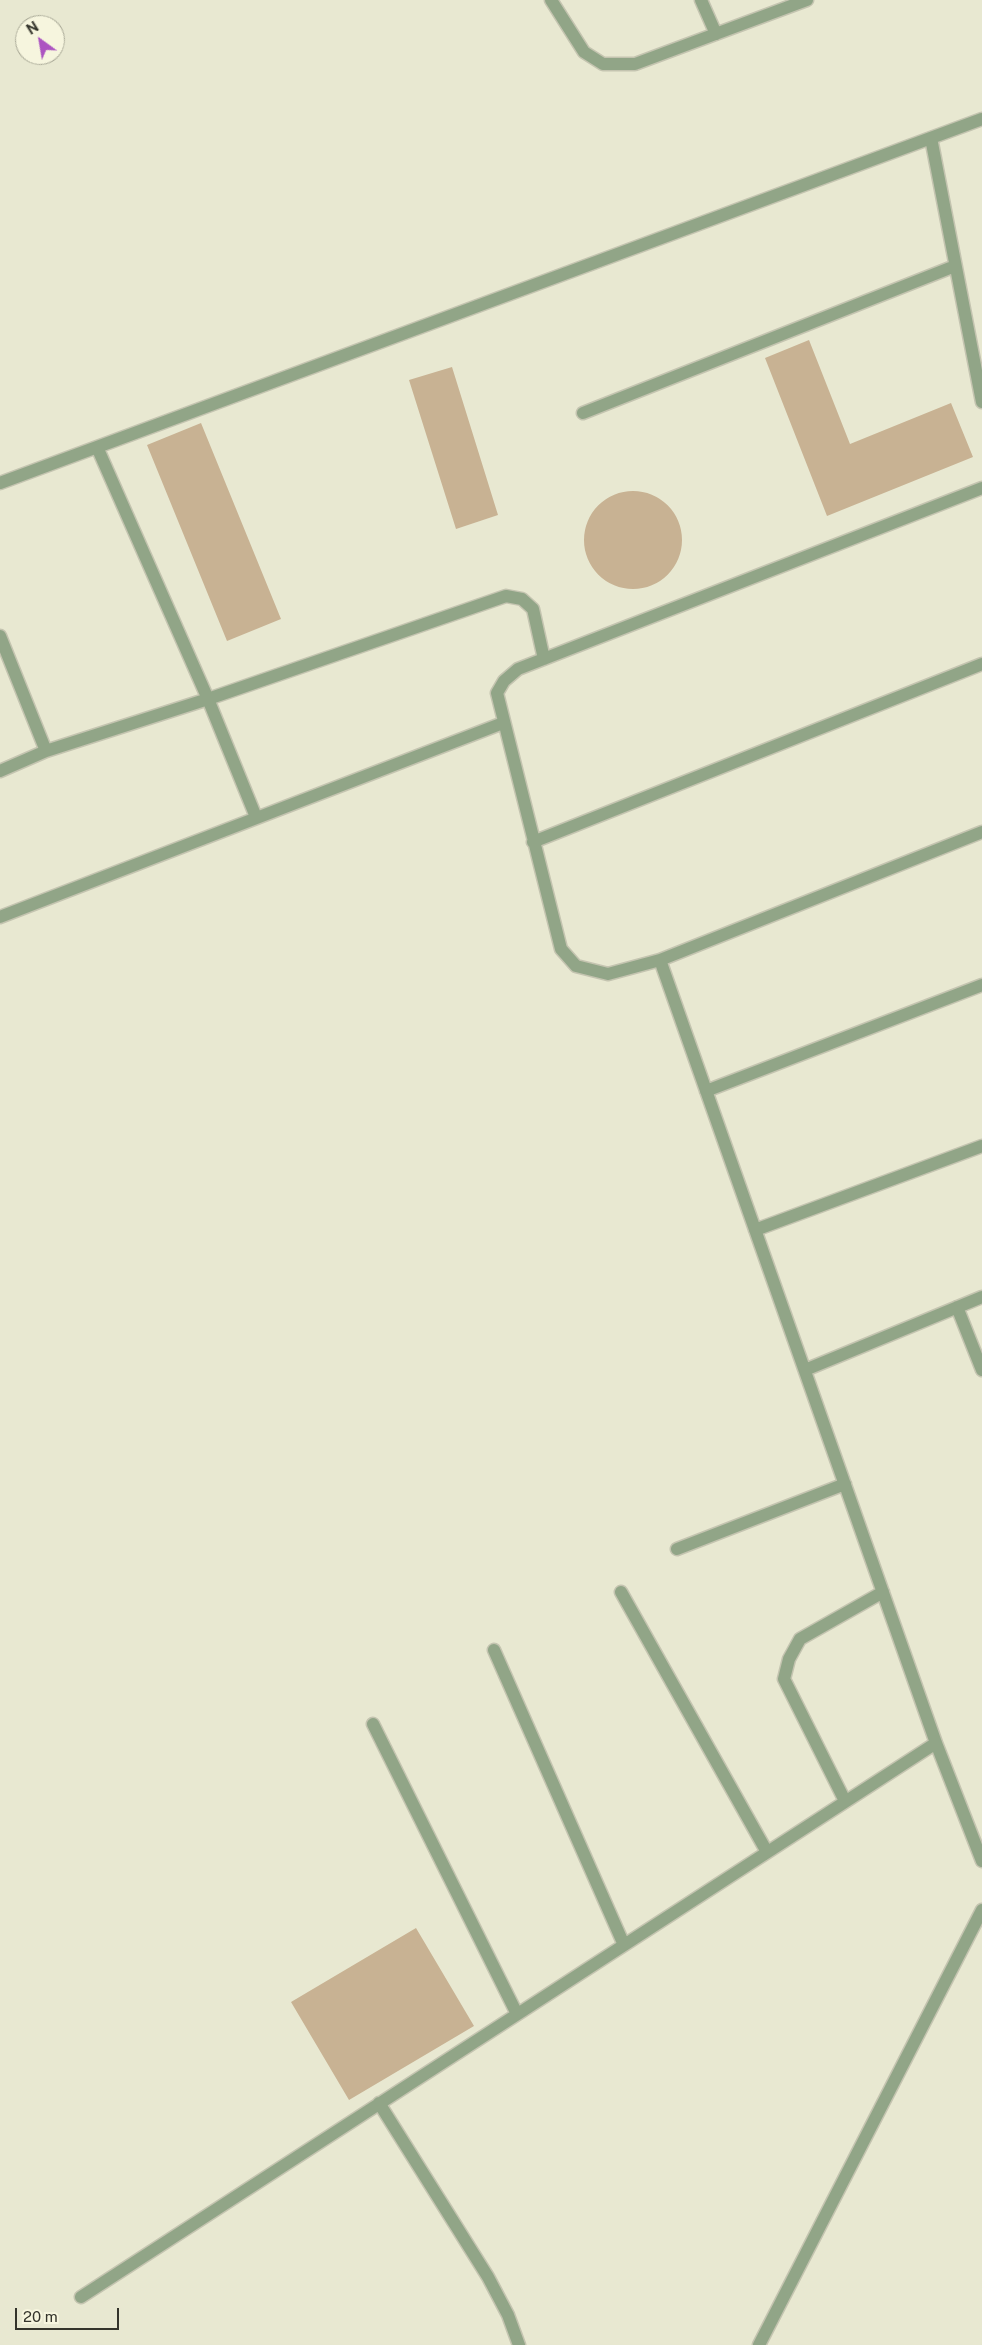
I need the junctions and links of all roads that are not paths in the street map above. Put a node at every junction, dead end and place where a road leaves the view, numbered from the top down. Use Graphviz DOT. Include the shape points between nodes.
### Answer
graph roads {
  1 [pos="551,0"];
  2 [pos="702,0"];
  3 [pos="807,0"];
  4 [pos="716,34"];
  5 [pos="982,119"];
  6 [pos="931,138"];
  7 [pos="955,266"];
  8 [pos="982,402"];
  9 [pos="582,414"];
  10 [pos="97,447"];
  11 [pos="0,483"];
  12 [pos="982,488"];
  13 [pos="0,636"];
  14 [pos="544,659"];
  15 [pos="982,664"];
  16 [pos="208,699"];
  17 [pos="503,723"];
  18 [pos="46,751"];
  19 [pos="0,771"];
  20 [pos="256,817"];
  21 [pos="982,832"];
  22 [pos="533,842"];
  23 [pos="0,917"];
  24 [pos="660,960"];
  25 [pos="982,985"];
  26 [pos="706,1091"];
  27 [pos="982,1146"];
  28 [pos="755,1230"];
  29 [pos="982,1297"];
  30 [pos="957,1308"];
  31 [pos="805,1370"];
  32 [pos="982,1370"];
  33 [pos="845,1484"];
  34 [pos="677,1550"];
  35 [pos="621,1592"];
  36 [pos="883,1592"];
  37 [pos="494,1650"];
  38 [pos="373,1724"];
  39 [pos="936,1742"];
  40 [pos="845,1801"];
  41 [pos="767,1852"];
  42 [pos="982,1860"];
  43 [pos="982,1910"];
  44 [pos="624,1945"];
  45 [pos="517,2014"];
  46 [pos="379,2103"];
  47 [pos="81,2297"];
  48 [pos="519,2345"];
  49 [pos="759,2345"];
  1 -- 4 [label="street" via="584,52 603,64 635,64"];
  2 -- 4 [label="street"];
  3 -- 4 [label="street"];
  5 -- 6 [label="street"];
  6 -- 7 [label="street"];
  6 -- 10 [label="street"];
  7 -- 8 [label="street"];
  7 -- 9 [label="street"];
  10 -- 11 [label="street"];
  10 -- 16 [label="street"];
  12 -- 14 [label="street"];
  13 -- 18 [label="street"];
  14 -- 16 [label="street" via="533,610 522,599 506,596"];
  14 -- 17 [label="street" via="518,668 504,681 497,693"];
  15 -- 22 [label="street"];
  16 -- 18 [label="street"];
  16 -- 20 [label="street"];
  17 -- 20 [label="street"];
  17 -- 22 [label="street"];
  18 -- 19 [label="street"];
  20 -- 23 [label="street"];
  21 -- 24 [label="street"];
  22 -- 24 [label="street" via="561,949 576,966 608,974"];
  24 -- 26 [label="street"];
  25 -- 26 [label="street"];
  26 -- 28 [label="street"];
  27 -- 28 [label="street"];
  28 -- 31 [label="street"];
  29 -- 30 [label="street"];
  30 -- 31 [label="street"];
  30 -- 32 [label="street"];
  31 -- 33 [label="street"];
  33 -- 34 [label="street"];
  33 -- 36 [label="street"];
  35 -- 41 [label="street"];
  36 -- 39 [label="street"];
  36 -- 40 [label="street" via="800,1639 789,1659 784,1679"];
  37 -- 44 [label="street"];
  38 -- 45 [label="street"];
  39 -- 40 [label="street"];
  39 -- 42 [label="street"];
  40 -- 41 [label="street"];
  41 -- 44 [label="street"];
  43 -- 49 [label="street"];
  44 -- 45 [label="street"];
  45 -- 46 [label="street"];
  46 -- 47 [label="street"];
  46 -- 48 [label="street" via="488,2276"];
}
